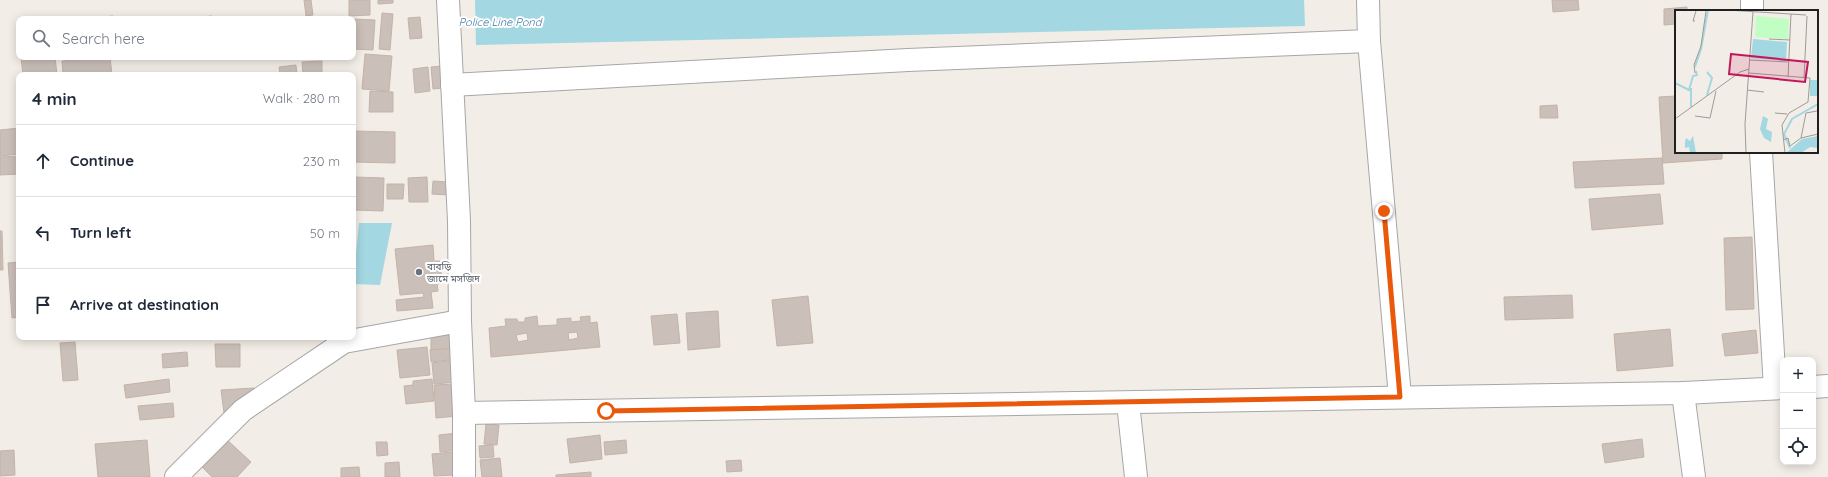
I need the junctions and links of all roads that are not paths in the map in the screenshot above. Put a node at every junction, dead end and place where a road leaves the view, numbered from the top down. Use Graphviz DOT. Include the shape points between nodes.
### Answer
graph roads {
  1 [pos="448,0"];
  2 [pos="1368,0"];
  3 [pos="1369,41"];
  4 [pos="452,86"];
  5 [pos="1761,153"];
  6 [pos="460,321"];
  7 [pos="355,340"];
  8 [pos="356,340"];
  9 [pos="1828,386"];
  10 [pos="1816,387"];
  11 [pos="1779,388"];
  12 [pos="1683,393"];
  13 [pos="1400,397"];
  14 [pos="1128,403"];
  15 [pos="464,413"];
  16 [pos="176,477"];
  17 [pos="464,477"];
  18 [pos="1136,477"];
  19 [pos="1694,477"];
  1 -- 4 [label="street"];
  2 -- 3 [label="street"];
  3 -- 4 [label="street" via="908,60"];
  3 -- 13 [label="street"];
  4 -- 6 [label="street"];
  5 -- 11 [label="street"];
  6 -- 8 [label="street"];
  6 -- 15 [label="street"];
  7 -- 16 [label="street" via="344,342 243,410"];
  9 -- 10 [label="street"];
  11 -- 12 [label="street"];
  12 -- 13 [label="street"];
  12 -- 19 [label="street"];
  13 -- 14 [label="street"];
  14 -- 15 [label="street"];
  14 -- 18 [label="street"];
  15 -- 17 [label="street"];
}
